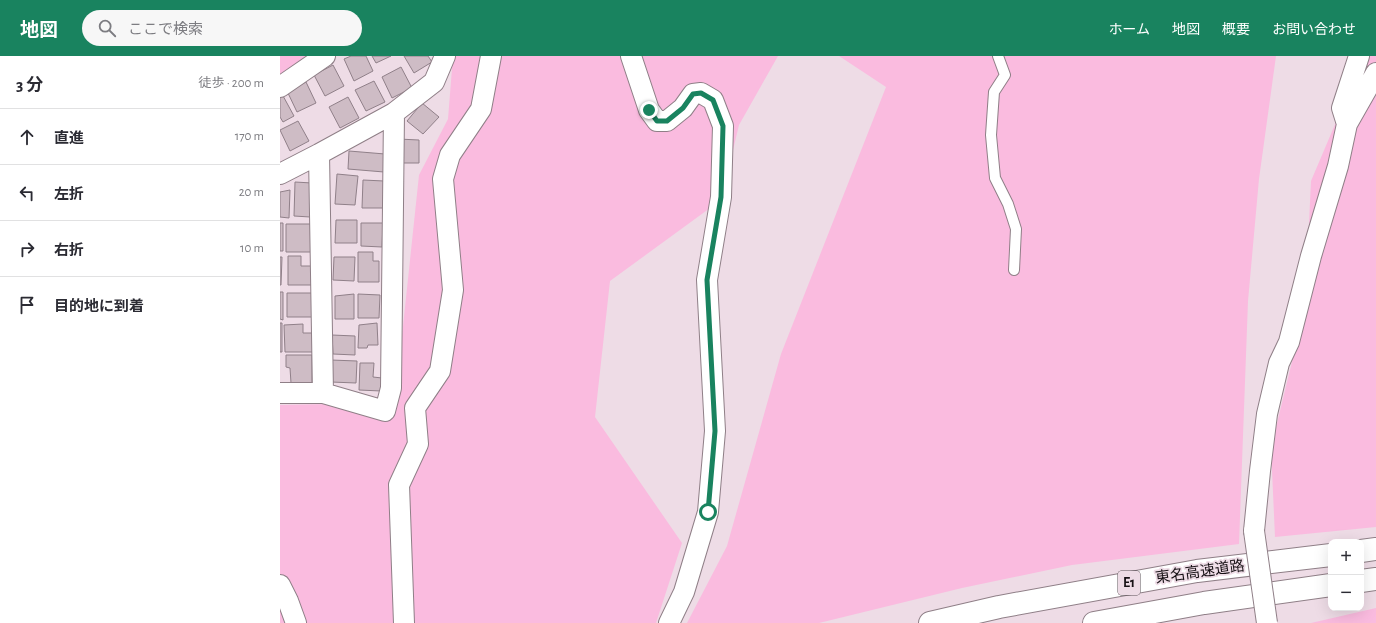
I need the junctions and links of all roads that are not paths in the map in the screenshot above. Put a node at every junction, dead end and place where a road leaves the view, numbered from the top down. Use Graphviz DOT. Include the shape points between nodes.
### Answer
graph roads {
  1 [pos="325,56"];
  2 [pos="445,56"];
  3 [pos="491,56"];
  4 [pos="631,56"];
  5 [pos="998,56"];
  6 [pos="1359,56"];
  7 [pos="1376,74"];
  8 [pos="280,87"];
  9 [pos="394,113"];
  10 [pos="1347,124"];
  11 [pos="319,154"];
  12 [pos="280,174"];
  13 [pos="1014,270"];
  14 [pos="280,393"];
  15 [pos="322,393"];
  16 [pos="1376,549"];
  17 [pos="1364,551"];
  18 [pos="1328,555"];
  19 [pos="1376,579"];
  20 [pos="1364,581"];
  21 [pos="280,585"];
  22 [pos="1328,585"];
  23 [pos="296,623"];
  24 [pos="404,623"];
  25 [pos="669,623"];
  26 [pos="930,623"];
  27 [pos="1094,623"];
  28 [pos="1267,623"];
  1 -- 8 [label="street"];
  2 -- 9 [label="street" via="434,82"];
  3 -- 24 [label="street" via="481,110 450,155 443,179 453,290 440,371 415,408 418,444 399,485"];
  4 -- 25 [label="street" via="649,110 657,121 667,121 683,108 693,94 701,93 713,100 723,126 721,197 707,280 715,431 708,512 684,592"];
  5 -- 13 [label="lane" via="1005,75 994,92 992,158 995,178 1008,204 1016,229"];
  6 -- 10 [label="street" via="1342,108"];
  7 -- 10 [label="street"];
  9 -- 11 [label="street"];
  9 -- 15 [label="street" via="391,388 385,411"];
  10 -- 28 [label="street, bridge" via="1338,166 1289,342 1279,363 1267,414 1254,531"];
  11 -- 12 [label="street"];
  11 -- 15 [label="street"];
  14 -- 15 [label="street"];
  16 -- 17 [label="highway"];
  18 -- 26 [label="highway, 東名高速道路 / E1" via="1197,571 999,607"];
  19 -- 20 [label="highway"];
  21 -- 23 [label="street"];
  22 -- 27 [label="highway, 東名高速道路 / E1" via="1204,603"];
}
